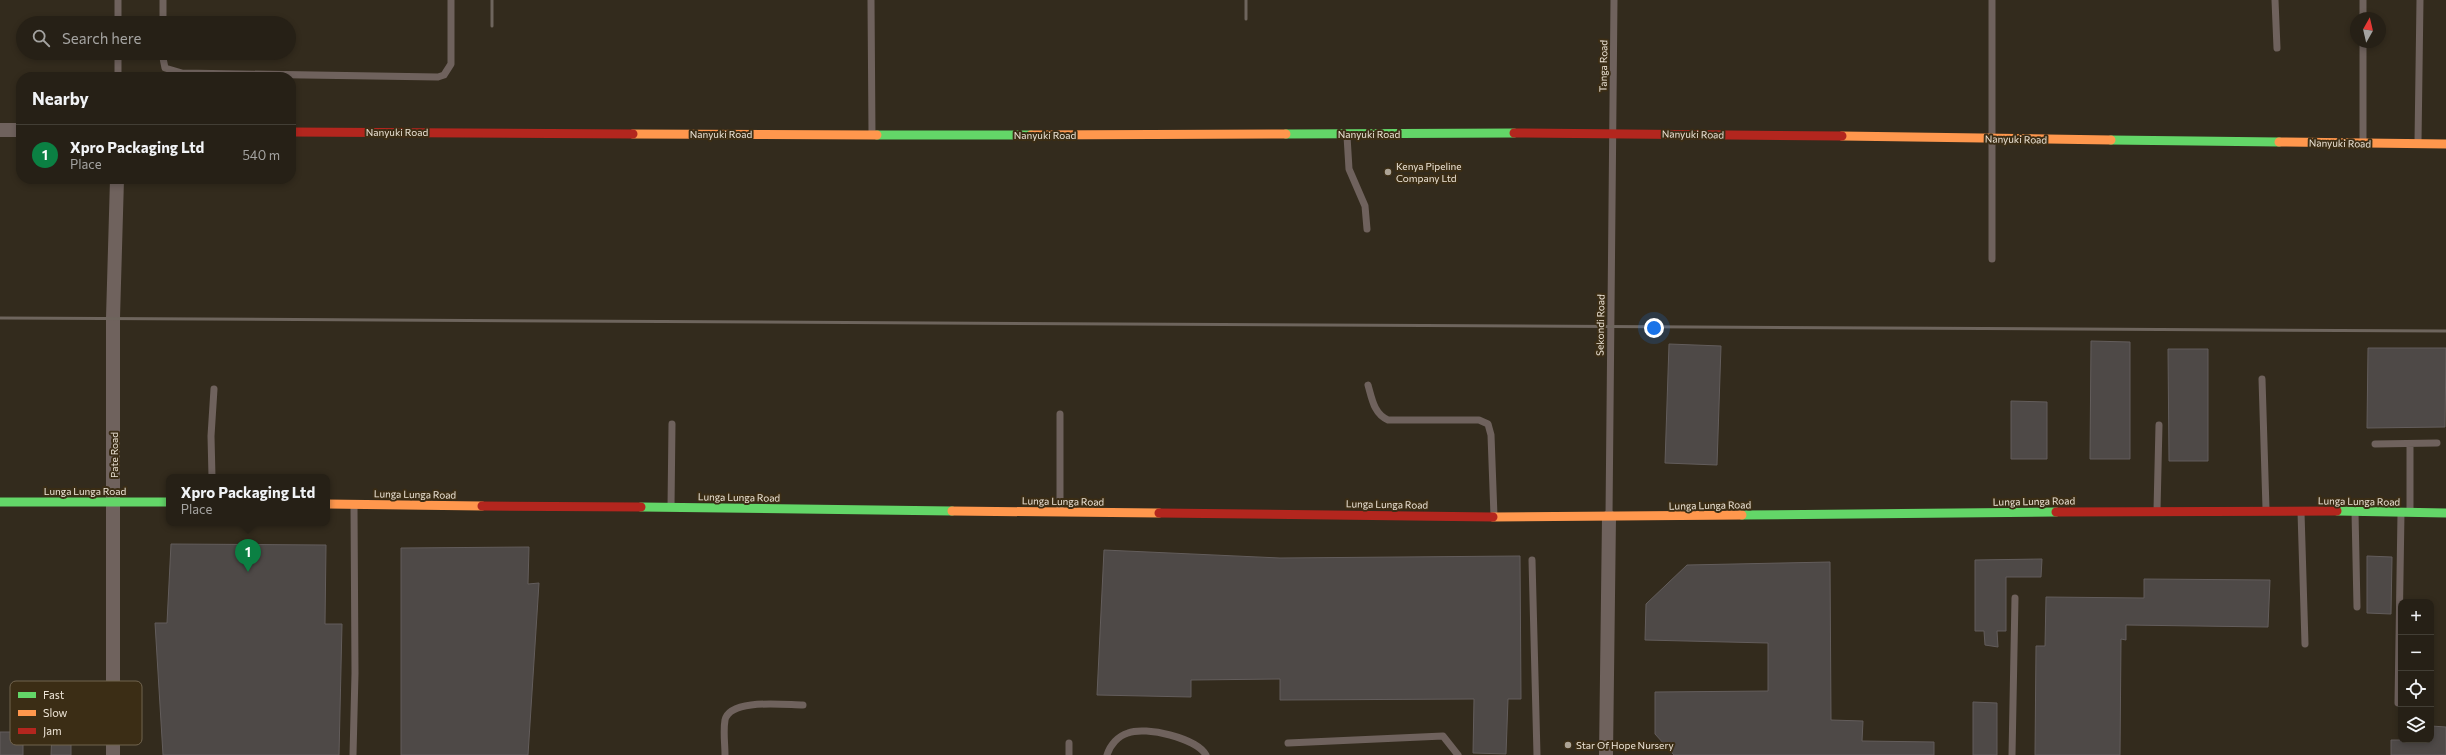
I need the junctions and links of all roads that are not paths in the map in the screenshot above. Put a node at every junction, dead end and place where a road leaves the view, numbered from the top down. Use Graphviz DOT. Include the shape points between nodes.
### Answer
graph roads {
  1 [pos="118,0"];
  2 [pos="163,0"];
  3 [pos="451,0"];
  4 [pos="871,0"];
  5 [pos="1614,0"];
  6 [pos="1992,0"];
  7 [pos="2275,0"];
  8 [pos="2363,0"];
  9 [pos="2420,0"];
  10 [pos="2363,12"];
  11 [pos="118,16"];
  12 [pos="163,16"];
  13 [pos="2276,48"];
  14 [pos="2363,48"];
  15 [pos="118,60"];
  16 [pos="163,60"];
  17 [pos="118,72"];
  18 [pos="179,72"];
  19 [pos="296,75"];
  20 [pos="0,130"];
  21 [pos="16,130"];
  22 [pos="296,132"];
  23 [pos="1613,133"];
  24 [pos="1347,134"];
  25 [pos="872,135"];
  26 [pos="1991,138"];
  27 [pos="2363,143"];
  28 [pos="2418,144"];
  29 [pos="2446,144"];
  30 [pos="117,184"];
  31 [pos="1367,229"];
  32 [pos="1992,259"];
  33 [pos="2262,379"];
  34 [pos="1368,385"];
  35 [pos="214,389"];
  36 [pos="1060,414"];
  37 [pos="672,424"];
  38 [pos="2159,425"];
  39 [pos="2437,443"];
  40 [pos="2375,444"];
  41 [pos="2410,444"];
  42 [pos="212,474"];
  43 [pos="0,502"];
  44 [pos="114,502"];
  45 [pos="166,502"];
  46 [pos="330,504"];
  47 [pos="354,504"];
  48 [pos="671,508"];
  49 [pos="2266,510"];
  50 [pos="2157,511"];
  51 [pos="2301,511"];
  52 [pos="1060,512"];
  53 [pos="2355,512"];
  54 [pos="2406,513"];
  55 [pos="2446,513"];
  56 [pos="1494,516"];
  57 [pos="1609,517"];
  58 [pos="1532,560"];
  59 [pos="2015,598"];
  60 [pos="2356,607"];
  61 [pos="2305,644"];
  62 [pos="2399,671"];
  63 [pos="113,681"];
  64 [pos="803,705"];
  65 [pos="1069,743"];
  66 [pos="1288,743"];
  67 [pos="112,745"];
  68 [pos="112,755"];
  69 [pos="353,755"];
  70 [pos="725,755"];
  71 [pos="1069,755"];
  72 [pos="1108,755"];
  73 [pos="1206,755"];
  74 [pos="1458,755"];
  75 [pos="1537,755"];
  76 [pos="1606,755"];
  77 [pos="2012,755"];
  1 -- 11 [label="lane"];
  2 -- 12 [label="lane"];
  3 -- 19 [label="lane" via="451,64 444,75 438,77"];
  4 -- 25 [label="lane"];
  5 -- 23 [label="lane, Tanga Road"];
  6 -- 26 [label="lane"];
  7 -- 13 [label="lane"];
  8 -- 10 [label="lane"];
  9 -- 28 [label="lane"];
  14 -- 27 [label="lane"];
  15 -- 17 [label="lane"];
  16 -- 18 [label="lane" via="165,68"];
  20 -- 21 [label="street"];
  22 -- 25 [label="main road, Nanyuki Road"];
  23 -- 24 [label="main road, Nanyuki Road"];
  23 -- 26 [label="main road, Nanyuki Road"];
  23 -- 57 [label="lane, Sekondi Road"];
  24 -- 25 [label="main road, Nanyuki Road"];
  24 -- 31 [label="lane" via="1350,169 1365,206"];
  26 -- 27 [label="main road, Nanyuki Road"];
  26 -- 32 [label="lane"];
  27 -- 28 [label="main road, Nanyuki Road"];
  28 -- 29 [label="main road, Nanyuki Road"];
  30 -- 44 [label="street, Pate Road" via="113,318"];
  33 -- 49 [label="lane"];
  34 -- 56 [label="lane" via="1377,411 1381,417 1388,420 1479,420 1488,424 1491,435"];
  35 -- 42 [label="lane"];
  36 -- 52 [label="lane"];
  37 -- 48 [label="lane"];
  38 -- 50 [label="lane"];
  39 -- 41 [label="lane"];
  40 -- 41 [label="lane"];
  41 -- 54 [label="lane"];
  43 -- 44 [label="main road, Lunga Lunga Road"];
  44 -- 45 [label="main road, Lunga Lunga Road"];
  44 -- 63 [label="street, Pate Road"];
  46 -- 47 [label="main road, Lunga Lunga Road"];
  47 -- 48 [label="main road, Lunga Lunga Road"];
  47 -- 69 [label="lane"];
  48 -- 52 [label="main road, Lunga Lunga Road"];
  49 -- 50 [label="main road, Lunga Lunga Road"];
  49 -- 51 [label="main road, Lunga Lunga Road"];
  50 -- 57 [label="main road, Lunga Lunga Road"];
  51 -- 53 [label="main road, Lunga Lunga Road"];
  51 -- 61 [label="lane"];
  52 -- 56 [label="main road, Lunga Lunga Road"];
  53 -- 54 [label="main road, Lunga Lunga Road"];
  53 -- 60 [label="lane"];
  54 -- 55 [label="main road, Lunga Lunga Road"];
  54 -- 62 [label="lane"];
  56 -- 57 [label="main road, Lunga Lunga Road"];
  57 -- 76 [label="street"];
  58 -- 75 [label="lane"];
  59 -- 77 [label="lane"];
  64 -- 70 [label="lane" via="742,705 731,710 725,720"];
  65 -- 71 [label="lane"];
  66 -- 74 [label="lane" via="1443,736"];
  67 -- 68 [label="street, Pate Road"];
  72 -- 73 [label="lane" via="1117,740 1128,732 1139,732 1182,738 1196,744"];
}
